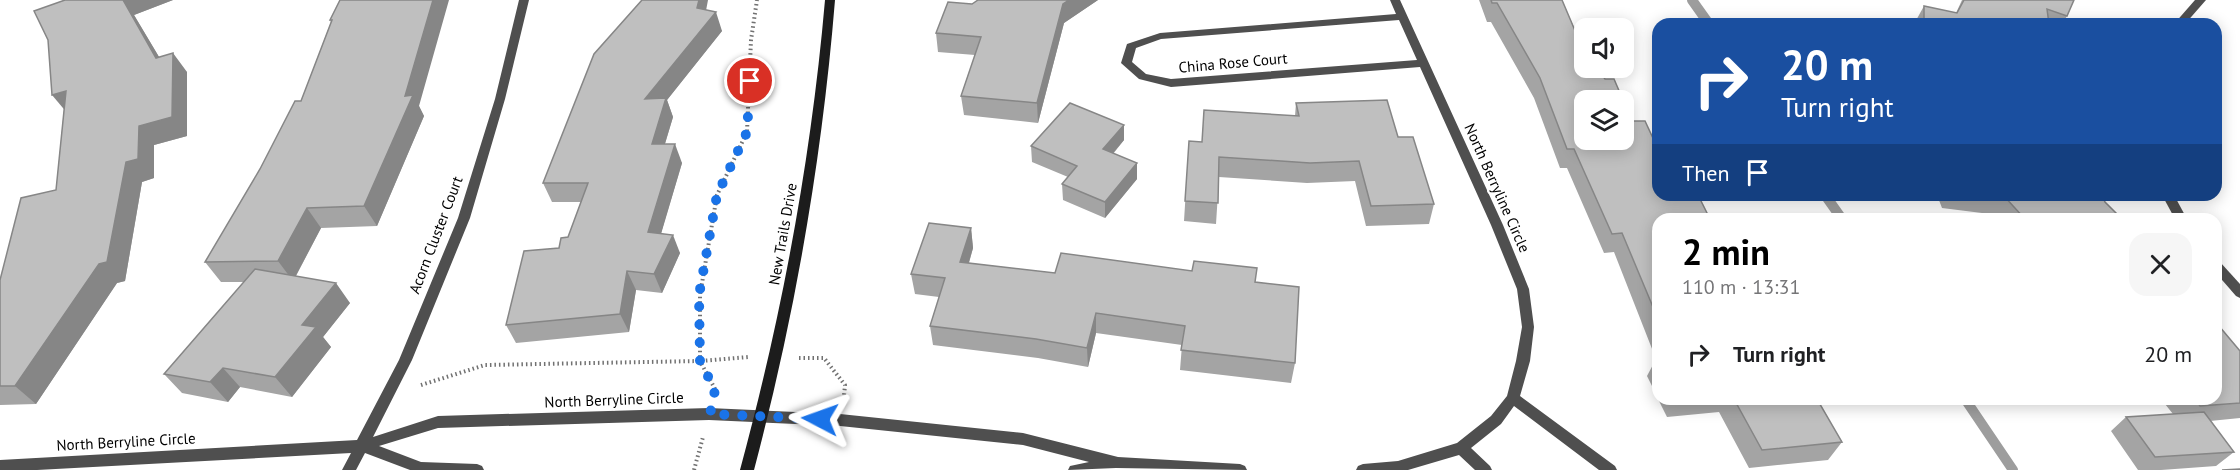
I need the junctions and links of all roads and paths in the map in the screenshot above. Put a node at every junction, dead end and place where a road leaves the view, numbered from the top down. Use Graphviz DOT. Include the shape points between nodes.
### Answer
graph roads {
  1 [pos="524,0"];
  2 [pos="757,0"];
  3 [pos="830,0"];
  4 [pos="1395,0"];
  5 [pos="2200,0"];
  6 [pos="1402,16"];
  7 [pos="2184,18"];
  8 [pos="1423,63"];
  9 [pos="2222,273"];
  10 [pos="2240,293"];
  11 [pos="700,361"];
  12 [pos="387,395"];
  13 [pos="1513,398"];
  14 [pos="710,414"];
  15 [pos="762,415"];
  16 [pos="362,446"];
  17 [pos="1461,448"];
  18 [pos="1118,463"];
  19 [pos="0,466"];
  20 [pos="349,470"];
  21 [pos="477,470"];
  22 [pos="694,470"];
  23 [pos="747,470"];
  24 [pos="1075,470"];
  25 [pos="1240,470"];
  26 [pos="1363,470"];
  27 [pos="1485,470"];
  28 [pos="1610,470"];
  1 -- 12 [label="street, Acorn Cluster Court" via="500,99 464,218"];
  2 -- 11 [label="path" via="747,132 717,195 699,295"];
  3 -- 15 [label="street, New Trails Drive" via="798,256"];
  4 -- 6 [label="street, North Berryline Circle"];
  5 -- 7 [label="street"];
  6 -- 8 [label="street, North Berryline Circle"];
  6 -- 8 [label="street, China Rose Court" via="1160,36 1131,46 1126,63 1143,77 1171,83"];
  8 -- 13 [label="street, North Berryline Circle" via="1522,289 1528,327"];
  9 -- 10 [label="street"];
  11 -- 12 [label="path" via="485,365"];
  11 -- 14 [label="path" via="715,390"];
  12 -- 16 [label="street, Acorn Cluster Court"];
  13 -- 17 [label="street, North Berryline Circle" via="1496,420"];
  13 -- 28 [label="street"];
  14 -- 15 [label="street, North Berryline Circle"];
  14 -- 16 [label="street, North Berryline Circle" via="438,422"];
  14 -- 22 [label="path"];
  15 -- 18 [label="street, North Berryline Circle" via="1023,439"];
  15 -- 23 [label="street, New Trails Drive"];
  16 -- 19 [label="street, North Berryline Circle"];
  16 -- 20 [label="street, Acorn Cluster Court"];
  16 -- 21 [label="street, North Berryline Circle" via="421,468"];
  17 -- 26 [label="street, North Berryline Circle" via="1398,467"];
  17 -- 27 [label="street"];
  18 -- 24 [label="street, North Berryline Circle"];
  18 -- 25 [label="street, North Berryline Circle"];
}
